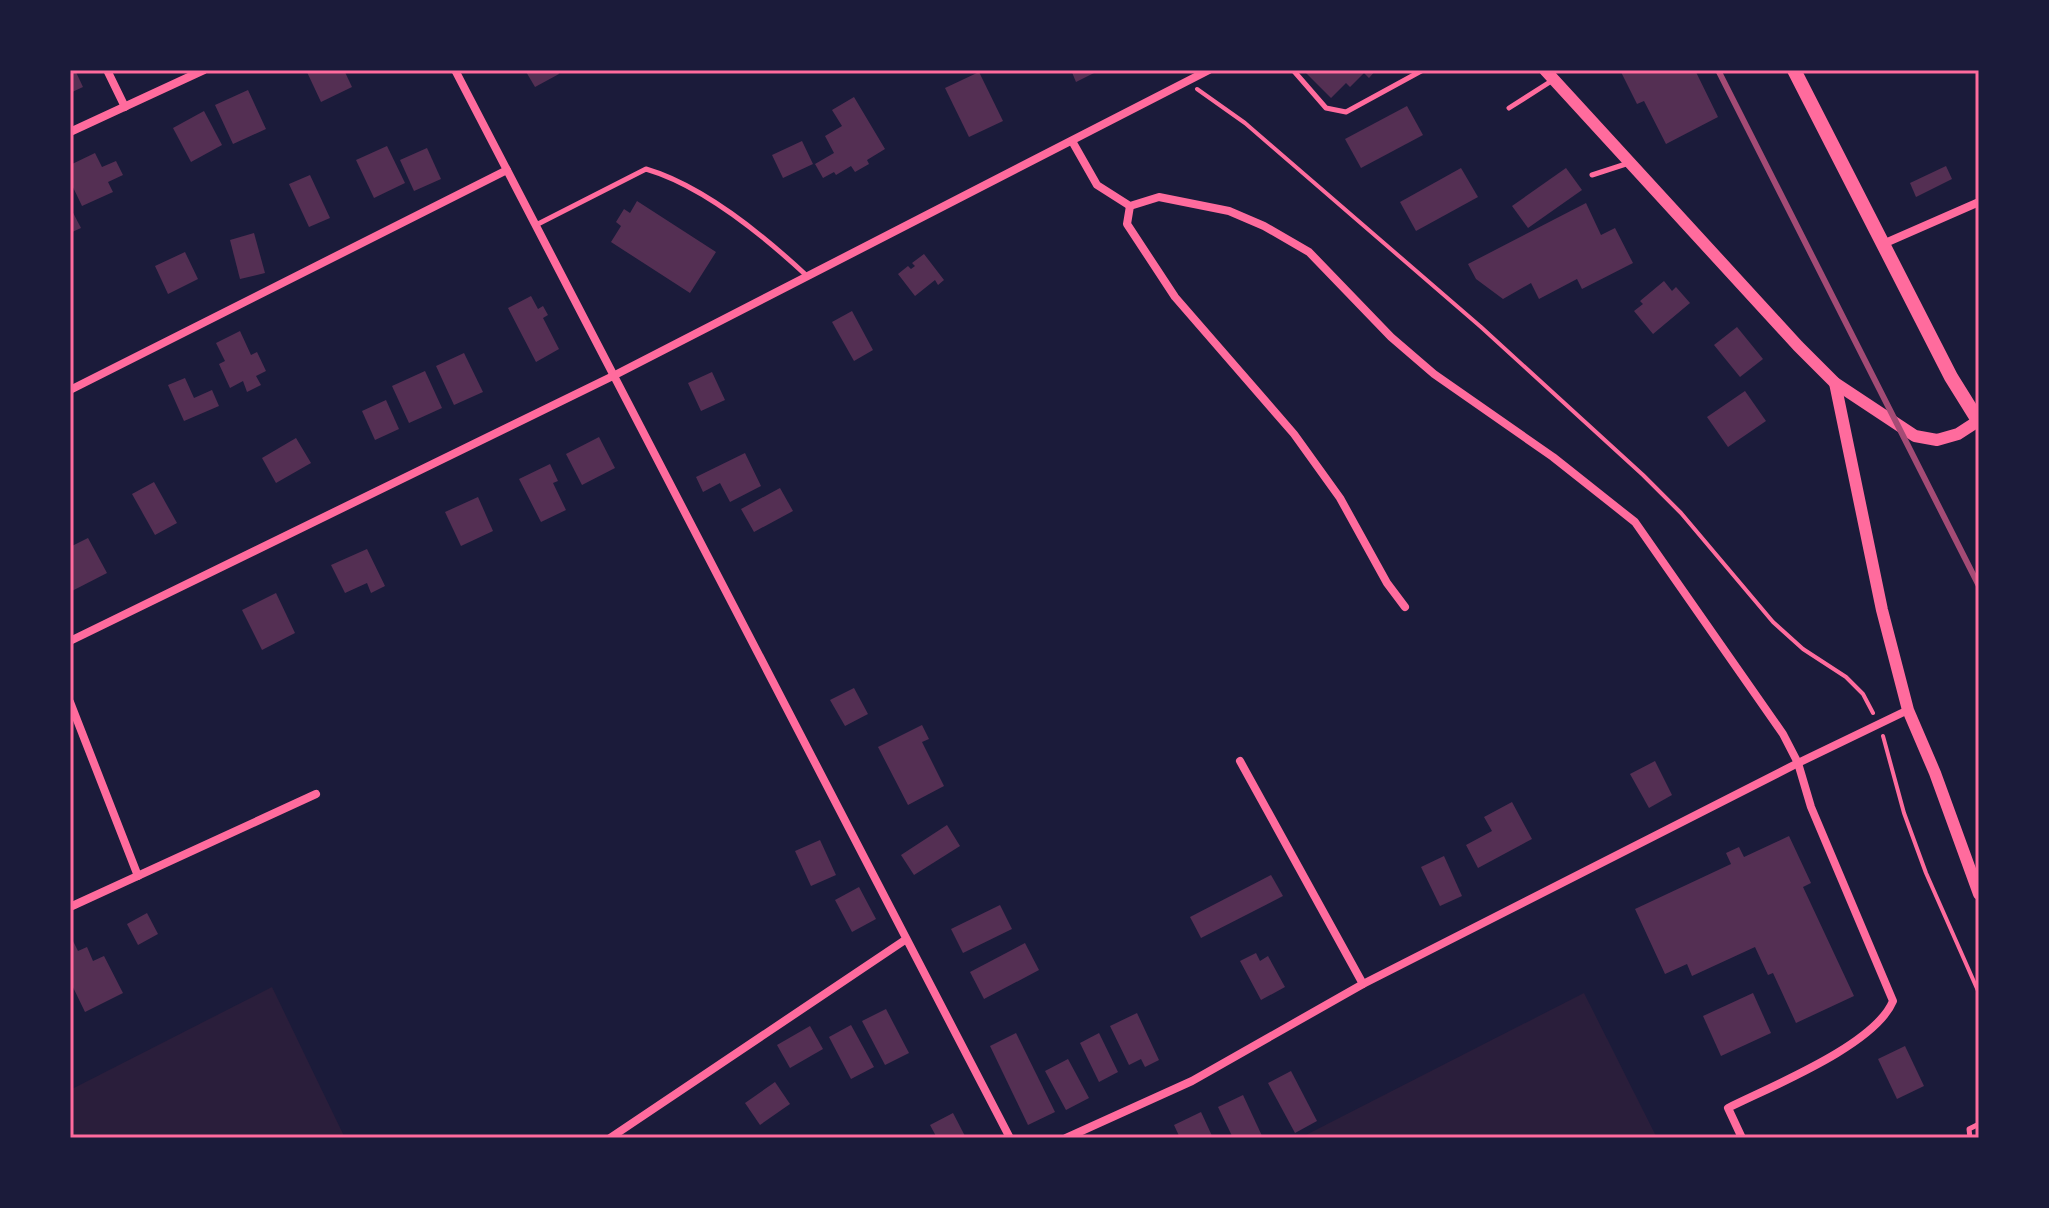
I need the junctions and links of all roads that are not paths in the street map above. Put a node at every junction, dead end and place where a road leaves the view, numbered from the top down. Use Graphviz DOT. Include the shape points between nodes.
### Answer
graph roads {
  1 [pos="107,70"];
  2 [pos="204,70"];
  3 [pos="455,70"];
  4 [pos="1209,70"];
  5 [pos="1293,70"];
  6 [pos="1423,70"];
  7 [pos="1794,70"];
  8 [pos="1550,75"];
  9 [pos="125,107"];
  10 [pos="1509,108"];
  11 [pos="70,132"];
  12 [pos="1072,141"];
  13 [pos="1630,163"];
  14 [pos="507,170"];
  15 [pos="1592,175"];
  16 [pos="1979,202"];
  17 [pos="1130,206"];
  18 [pos="536,225"];
  19 [pos="1883,244"];
  20 [pos="808,276"];
  21 [pos="615,375"];
  22 [pos="1835,383"];
  23 [pos="70,390"];
  24 [pos="1979,422"];
  25 [pos="1405,607"];
  26 [pos="70,641"];
  27 [pos="70,702"];
  28 [pos="1908,710"];
  29 [pos="1240,761"];
  30 [pos="1798,763"];
  31 [pos="316,794"];
  32 [pos="138,876"];
  33 [pos="1979,894"];
  34 [pos="70,907"];
  35 [pos="905,940"];
  36 [pos="1363,984"];
  37 [pos="1979,1124"];
  38 [pos="610,1138"];
  39 [pos="1010,1138"];
  40 [pos="1066,1138"];
  41 [pos="1742,1138"];
  42 [pos="1970,1138"];
  1 -- 9 [label="street"];
  2 -- 9 [label="street"];
  3 -- 14 [label="street"];
  4 -- 12 [label="street"];
  5 -- 6 [label="lane" via="1326,108 1346,112"];
  7 -- 19 [label="main road"];
  8 -- 10 [label="lane"];
  8 -- 13 [label="street"];
  9 -- 11 [label="street"];
  12 -- 17 [label="street" via="1097,185"];
  12 -- 20 [label="street"];
  13 -- 15 [label="lane"];
  13 -- 22 [label="street"];
  14 -- 18 [label="street"];
  14 -- 23 [label="street"];
  16 -- 19 [label="street"];
  17 -- 25 [label="street" via="1127,224 1175,297 1294,434 1340,498"];
  17 -- 30 [label="street" via="1159,197 1229,211 1309,252 1434,374 1635,522"];
  18 -- 20 [label="lane" via="646,169 666,174 741,219"];
  18 -- 21 [label="street"];
  19 -- 24 [label="main road"];
  20 -- 21 [label="street"];
  21 -- 26 [label="street"];
  21 -- 35 [label="street"];
  22 -- 24 [label="street" via="1915,436 1937,440"];
  22 -- 28 [label="street"];
  27 -- 32 [label="street"];
  28 -- 30 [label="street"];
  28 -- 33 [label="street"];
  29 -- 36 [label="street"];
  30 -- 36 [label="street"];
  30 -- 41 [label="street" via="1811,807 1893,1001 1887,1015 1855,1043 1728,1108"];
  31 -- 32 [label="street"];
  32 -- 34 [label="street"];
  35 -- 38 [label="street"];
  35 -- 39 [label="street"];
  36 -- 40 [label="street" via="1192,1081"];
  37 -- 42 [label="lane" via="1969,1129"];
}
